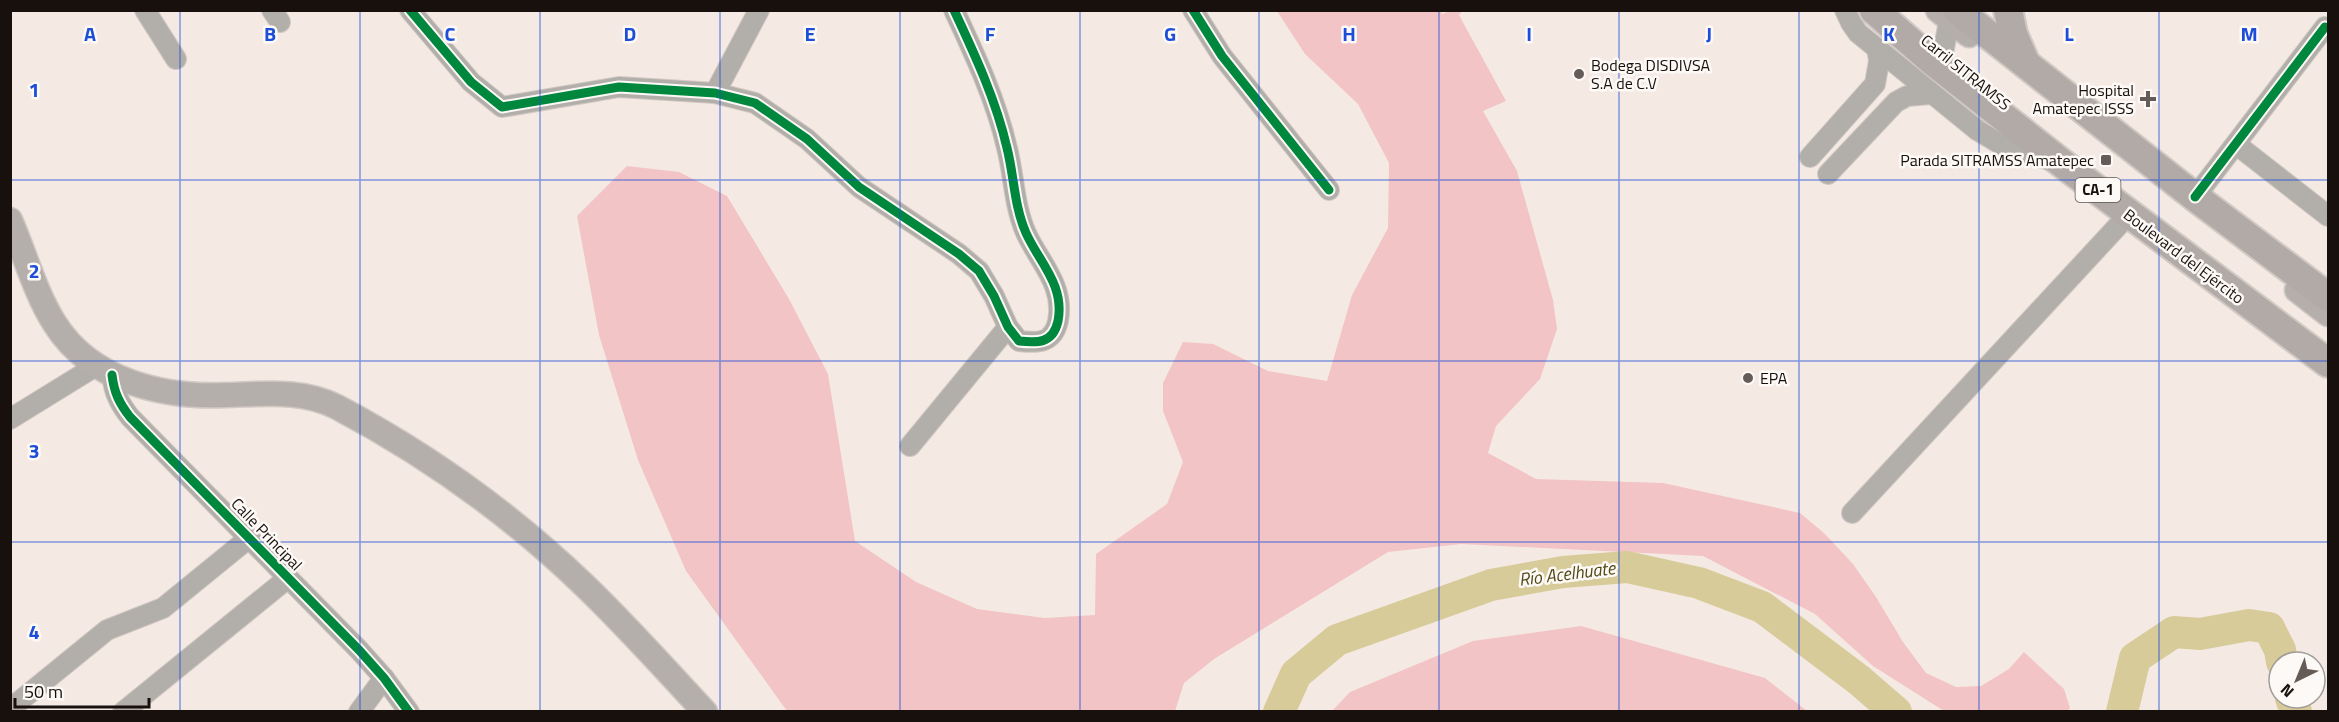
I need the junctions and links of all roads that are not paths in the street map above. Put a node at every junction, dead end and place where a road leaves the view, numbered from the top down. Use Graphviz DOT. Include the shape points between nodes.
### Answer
graph roads {
  1 [pos="146,10"];
  2 [pos="410,10"];
  3 [pos="759,10"];
  4 [pos="954,10"];
  5 [pos="1193,10"];
  6 [pos="1845,10"];
  7 [pos="1874,10"];
  8 [pos="1891,10"];
  9 [pos="2008,10"];
  10 [pos="1948,13"];
  11 [pos="2325,27"];
  12 [pos="1877,48"];
  13 [pos="176,59"];
  14 [pos="1943,61"];
  15 [pos="2027,66"];
  16 [pos="715,93"];
  17 [pos="1930,94"];
  18 [pos="2237,145"];
  19 [pos="1810,157"];
  20 [pos="2063,164"];
  21 [pos="1828,174"];
  22 [pos="1329,190"];
  23 [pos="2195,198"];
  24 [pos="2129,214"];
  25 [pos="2328,216"];
  26 [pos="10,220"];
  27 [pos="2328,297"];
  28 [pos="2328,314"];
  29 [pos="1008,327"];
  30 [pos="2328,352"];
  31 [pos="2328,363"];
  32 [pos="104,370"];
  33 [pos="10,419"];
  34 [pos="910,446"];
  35 [pos="1852,513"];
  36 [pos="249,538"];
  37 [pos="288,578"];
  38 [pos="384,678"];
  39 [pos="10,709"];
  40 [pos="123,711"];
  41 [pos="359,711"];
  42 [pos="409,711"];
  43 [pos="705,711"];
  1 -- 13 [label="street"];
  2 -- 16 [label="street" via="471,82 502,106 619,87"];
  3 -- 16 [label="street"];
  4 -- 29 [label="street" via="992,96 1026,233 1051,274 1059,302 1058,323 1050,337 1037,343 1019,341"];
  5 -- 22 [label="street" via="1222,56"];
  6 -- 12 [label="street" via="1858,33"];
  7 -- 14 [label="highway, Boulevard del Ejército / CA-1"];
  8 -- 14 [label="main road, Carril SITRAMSS"];
  9 -- 15 [label="highway"];
  10 -- 14 [label="street"];
  10 -- 15 [label="highway"];
  10 -- 28 [label="main road, Carril SITRAMSS"];
  11 -- 18 [label="street"];
  12 -- 17 [label="street"];
  12 -- 19 [label="street" via="1875,84"];
  14 -- 20 [label="highway, Boulevard del Ejército / CA-1"];
  14 -- 30 [label="main road, Carril SITRAMSS"];
  15 -- 23 [label="highway"];
  16 -- 29 [label="street" via="754,103 807,139 859,187 959,254 979,271"];
  17 -- 20 [label="street" via="2002,145"];
  17 -- 21 [label="street" via="1907,96 1896,102"];
  18 -- 23 [label="street"];
  18 -- 25 [label="street"];
  20 -- 24 [label="highway, Boulevard del Ejército / CA-1"];
  23 -- 27 [label="highway"];
  24 -- 31 [label="highway, Boulevard del Ejército / CA-1"];
  24 -- 35 [label="street"];
  26 -- 32 [label="main road" via="55,324 78,351"];
  29 -- 34 [label="street"];
  32 -- 33 [label="street"];
  32 -- 36 [label="street, Calle Principal" via="130,417"];
  32 -- 43 [label="main road" via="133,383 173,393 285,393 335,406 417,455 504,515 607,608"];
  36 -- 37 [label="street, Calle Principal"];
  36 -- 39 [label="street" via="163,608 107,630"];
  37 -- 38 [label="street, Calle Principal"];
  37 -- 40 [label="street"];
  38 -- 41 [label="street"];
  38 -- 42 [label="street, Calle Principal"];
}
